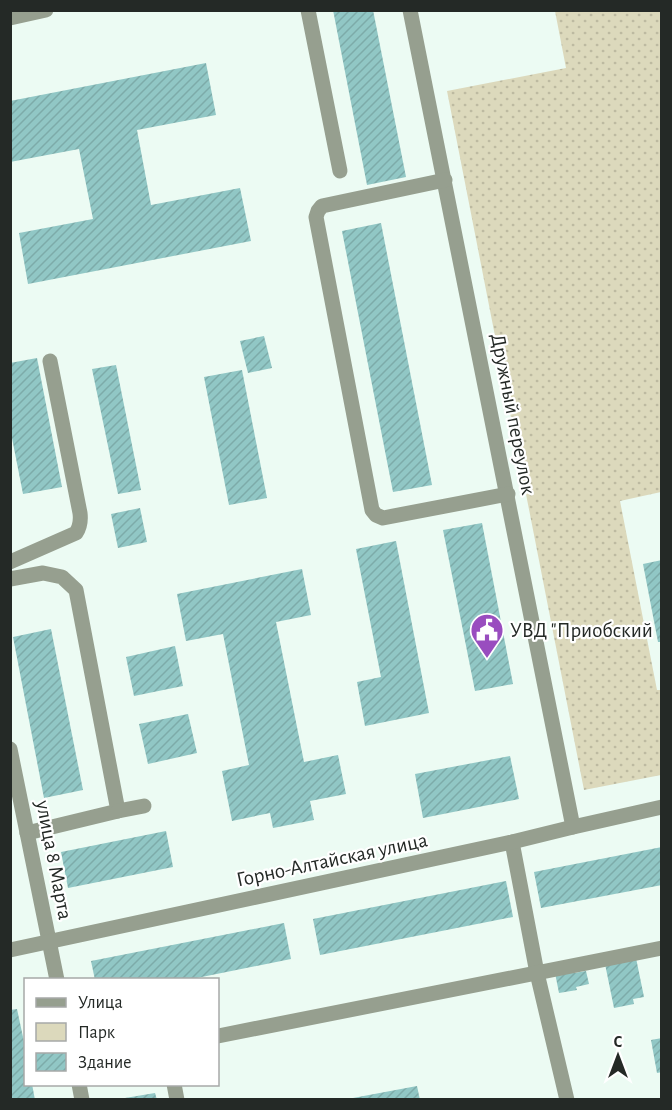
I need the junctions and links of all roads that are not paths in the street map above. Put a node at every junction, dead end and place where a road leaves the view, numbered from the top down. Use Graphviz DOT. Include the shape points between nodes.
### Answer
graph roads {
  1 [pos="46,10"];
  2 [pos="308,10"];
  3 [pos="410,10"];
  4 [pos="10,18"];
  5 [pos="340,171"];
  6 [pos="445,180"];
  7 [pos="50,361"];
  8 [pos="508,494"];
  9 [pos="10,562"];
  10 [pos="10,579"];
  11 [pos="10,749"];
  12 [pos="144,806"];
  13 [pos="662,807"];
  14 [pos="118,812"];
  15 [pos="573,826"];
  16 [pos="27,832"];
  17 [pos="512,842"];
  18 [pos="50,942"];
  19 [pos="662,948"];
  20 [pos="10,950"];
  21 [pos="537,973"];
  22 [pos="57,978"];
  23 [pos="219,1036"];
  24 [pos="567,1100"];
  1 -- 4 [label="street"];
  2 -- 5 [label="street"];
  3 -- 6 [label="street, Дружный переулок"];
  6 -- 8 [label="street, Дружный переулок"];
  6 -- 8 [label="street" via="322,206 316,217 372,510 383,518"];
  7 -- 9 [label="street" via="80,524 76,533"];
  8 -- 15 [label="street, Дружный переулок"];
  10 -- 14 [label="street" via="43,573 62,577 76,590"];
  11 -- 16 [label="street, улица 8 Марта"];
  12 -- 14 [label="street"];
  13 -- 15 [label="street, Горно-Алтайская улица"];
  14 -- 16 [label="street"];
  15 -- 17 [label="street, Горно-Алтайская улица"];
  16 -- 18 [label="street, улица 8 Марта"];
  17 -- 18 [label="street, Горно-Алтайская улица"];
  17 -- 21 [label="street"];
  18 -- 20 [label="street, Горно-Алтайская улица"];
  18 -- 22 [label="street, улица 8 Марта"];
  19 -- 21 [label="street"];
  21 -- 23 [label="street"];
  21 -- 24 [label="street"];
}
